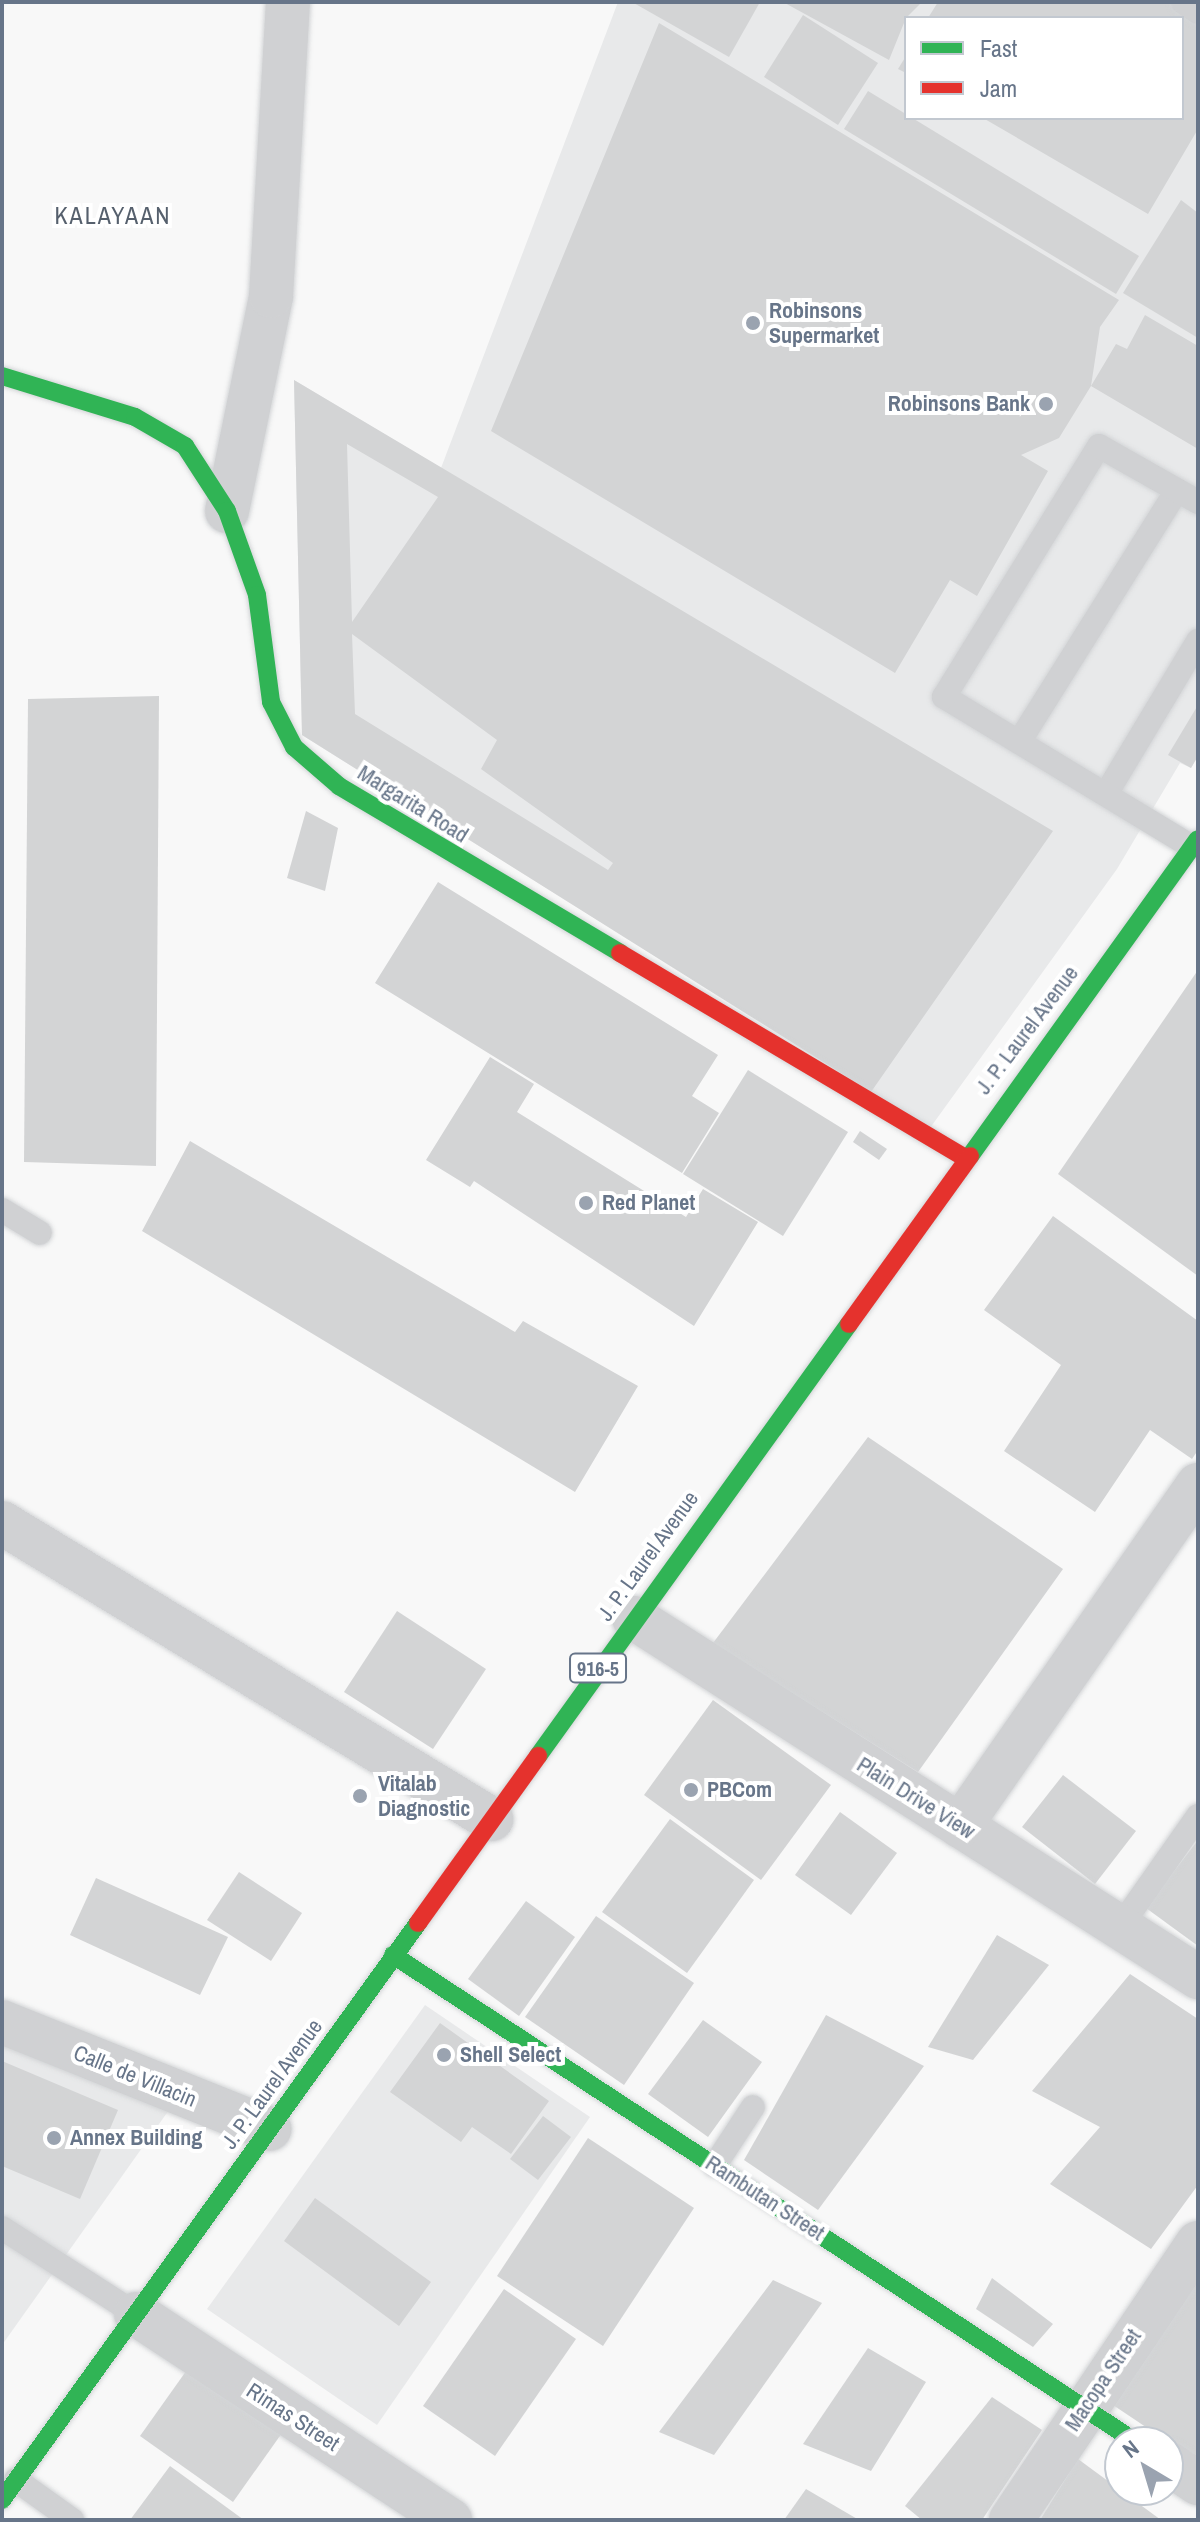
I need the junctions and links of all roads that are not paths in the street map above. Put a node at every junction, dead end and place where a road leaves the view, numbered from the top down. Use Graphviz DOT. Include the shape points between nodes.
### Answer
graph roads {
  1 [pos="288,2"];
  2 [pos="1183,2"];
  3 [pos="1198,12"];
  4 [pos="2,376"];
  5 [pos="1177,490"];
  6 [pos="1198,502"];
  7 [pos="227,511"];
  8 [pos="1198,641"];
  9 [pos="1019,742"];
  10 [pos="1106,794"];
  11 [pos="1193,854"];
  12 [pos="963,1157"];
  13 [pos="2,1210"];
  14 [pos="40,1233"];
  15 [pos="1198,1485"];
  16 [pos="2,1523"];
  17 [pos="634,1618"];
  18 [pos="1198,1816"];
  19 [pos="491,1819"];
  20 [pos="960,1826"];
  21 [pos="1120,1927"];
  22 [pos="393,1955"];
  23 [pos="1198,1977"];
  24 [pos="2,2022"];
  25 [pos="753,2107"];
  26 [pos="269,2129"];
  27 [pos="715,2165"];
  28 [pos="2,2228"];
  29 [pos="1198,2243"];
  30 [pos="136,2314"];
  31 [pos="1084,2407"];
  32 [pos="1112,2426"];
  33 [pos="9,2490"];
  34 [pos="72,2520"];
  35 [pos="450,2520"];
  36 [pos="1011,2520"];
  1 -- 7 [label="street" via="271,296"];
  2 -- 3 [label="lane"];
  4 -- 7 [label="street, Margarita Road" via="135,417 185,446"];
  5 -- 6 [label="lane"];
  5 -- 9 [label="lane"];
  5 -- 9 [label="lane" via="1099,446 944,697"];
  7 -- 12 [label="street, Margarita Road" via="257,595 271,702 294,747 398,826"];
  8 -- 10 [label="lane"];
  9 -- 10 [label="lane"];
  10 -- 11 [label="lane"];
  11 -- 12 [label="street, J. P. Laurel Avenue / 916-5"];
  12 -- 17 [label="street, J. P. Laurel Avenue / 916-5"];
  13 -- 14 [label="lane"];
  15 -- 20 [label="street"];
  16 -- 19 [label="street"];
  17 -- 19 [label="street, J. P. Laurel Avenue / 916-5"];
  17 -- 20 [label="street, Plain Drive View"];
  18 -- 21 [label="lane"];
  19 -- 22 [label="street, J. P. Laurel Avenue / 916-5"];
  20 -- 21 [label="street, Plain Drive View"];
  21 -- 23 [label="street, Plain Drive View"];
  22 -- 26 [label="street, J. P. Laurel Avenue / 916-5"];
  22 -- 27 [label="street, Rambutan Street"];
  24 -- 26 [label="street, Calle de Villacin"];
  25 -- 27 [label="lane"];
  26 -- 30 [label="street, J. P. Laurel Avenue / 916-5"];
  27 -- 31 [label="street, Rambutan Street"];
  28 -- 30 [label="lane"];
  29 -- 31 [label="street, Macopa Street"];
  30 -- 33 [label="street, J. P. Laurel Avenue / 916-5"];
  30 -- 35 [label="street, Rimas Street"];
  31 -- 32 [label="street, Rambutan Street"];
  31 -- 36 [label="street, Macopa Street"];
  33 -- 34 [label="lane"];
}
